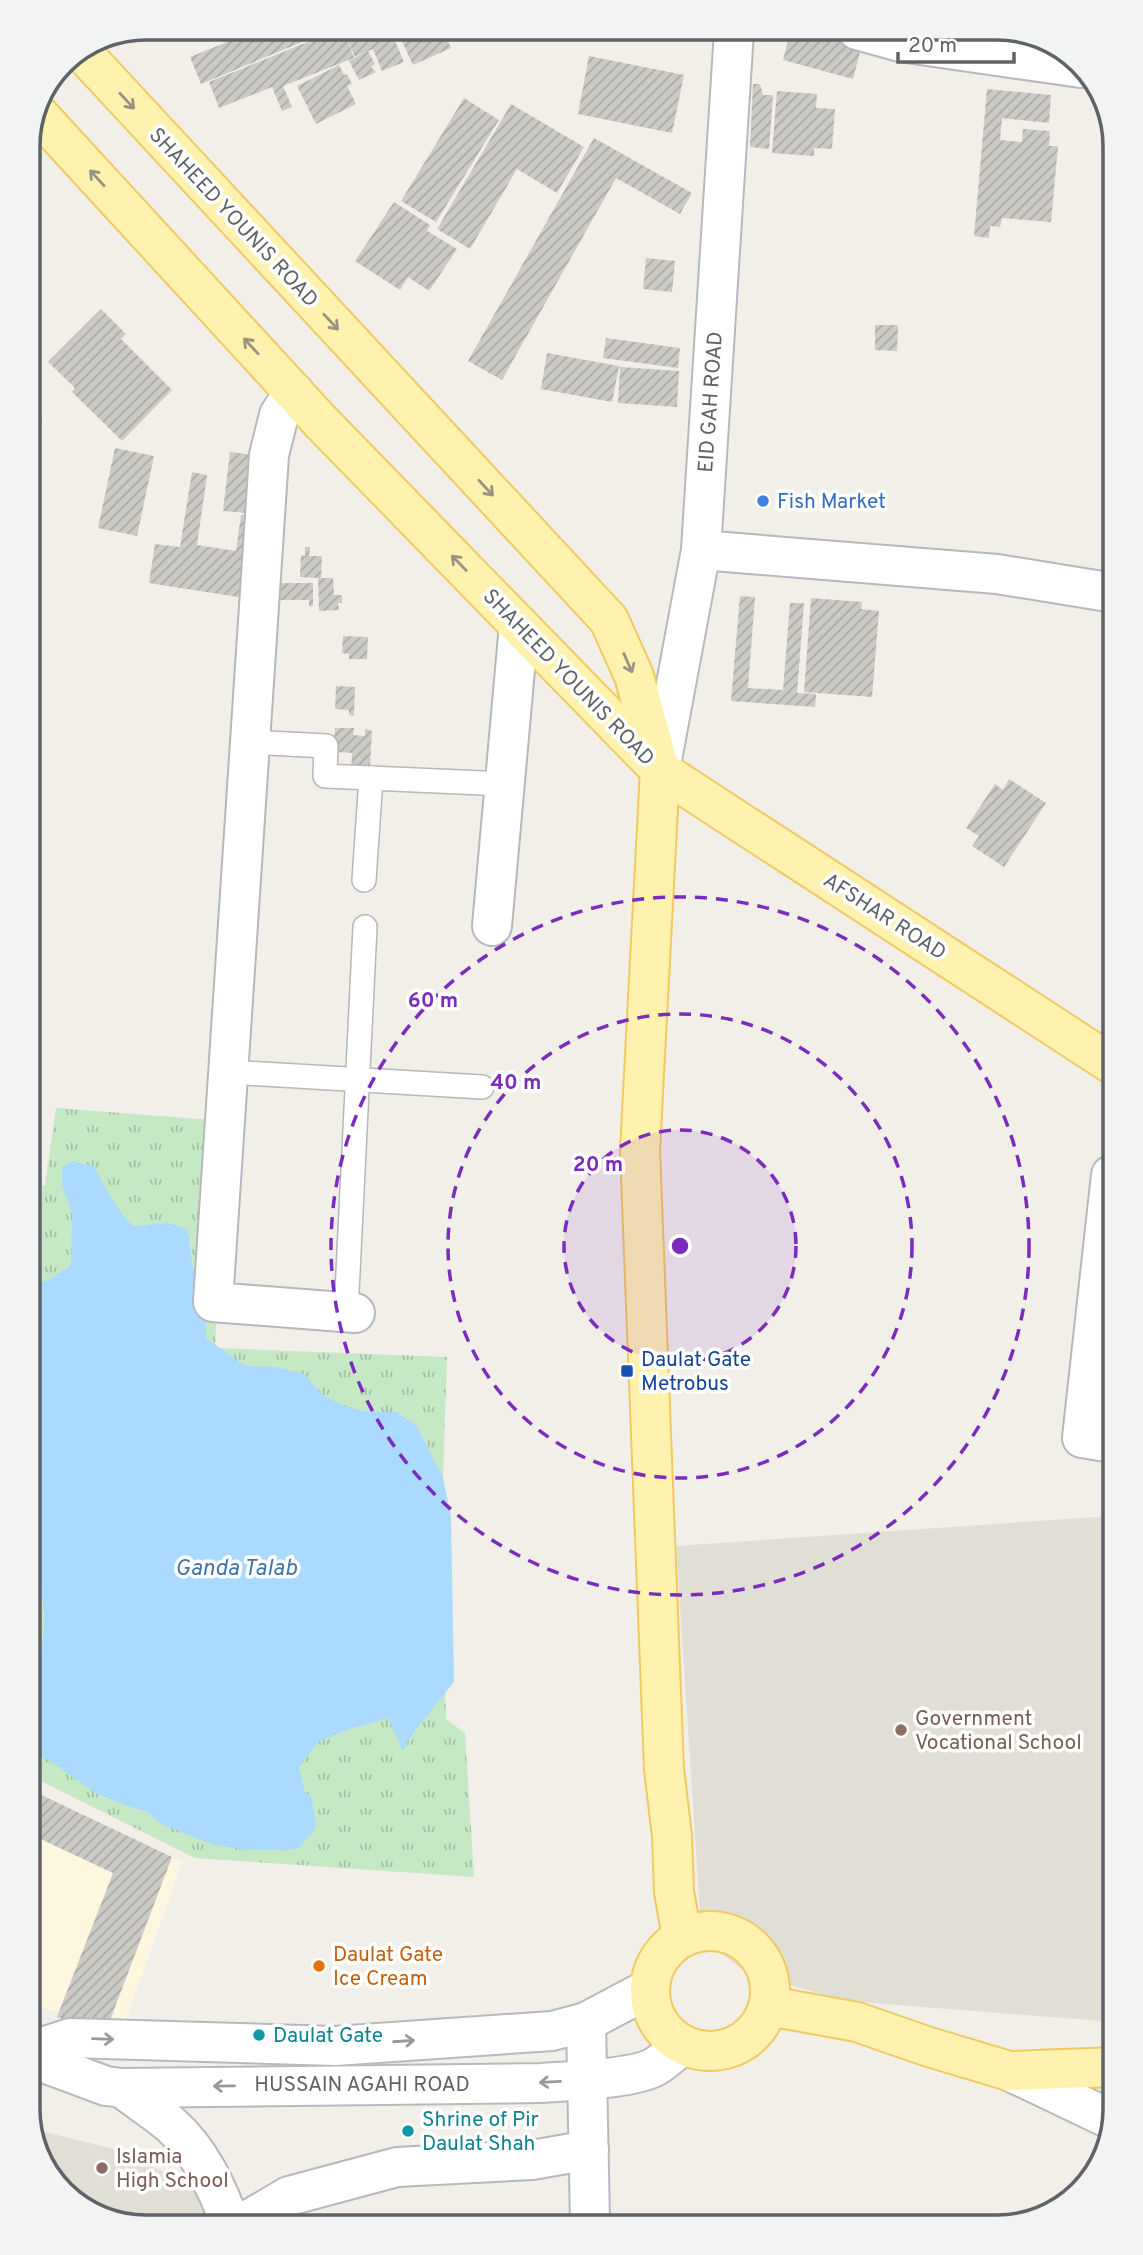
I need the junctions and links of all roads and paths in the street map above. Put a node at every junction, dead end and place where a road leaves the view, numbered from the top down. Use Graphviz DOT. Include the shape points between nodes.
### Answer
graph roads {
  1 [pos="733,40"];
  2 [pos="893,40"];
  3 [pos="88,58"];
  4 [pos="1066,66"];
  5 [pos="44,120"];
  6 [pos="294,392"];
  7 [pos="701,550"];
  8 [pos="1103,591"];
  9 [pos="519,625"];
  10 [pos="250,742"];
  11 [pos="660,770"];
  12 [pos="370,778"];
  13 [pos="505,784"];
  14 [pos="364,880"];
  15 [pos="492,926"];
  16 [pos="365,927"];
  17 [pos="1103,1058"];
  18 [pos="228,1072"];
  19 [pos="356,1079"];
  20 [pos="482,1087"];
  21 [pos="1103,1248"];
  22 [pos="350,1313"];
  23 [pos="1103,1442"];
  24 [pos="682,1937"];
  25 [pos="650,1988"];
  26 [pos="769,2006"];
  27 [pos="586,2022"];
  28 [pos="682,2045"];
  29 [pos="40,2048"];
  30 [pos="40,2061"];
  31 [pos="1103,2067"];
  32 [pos="1009,2071"];
  33 [pos="587,2080"];
  34 [pos="122,2088"];
  35 [pos="1102,2115"];
  36 [pos="589,2150"];
  37 [pos="227,2215"];
  38 [pos="257,2215"];
  39 [pos="590,2215"];
  1 -- 7 [label="street, EID GAH ROAD"];
  2 -- 4 [label="street"];
  3 -- 11 [label="main road, SHAHEED YOUNIS ROAD, one-way" via="609,620 634,676"];
  6 -- 5 [label="main road, SHAHEED YOUNIS ROAD, one-way"];
  9 -- 6 [label="main road, SHAHEED YOUNIS ROAD, one-way"];
  6 -- 10 [label="street" via="279,415 269,455"];
  7 -- 8 [label="street" via="997,574"];
  7 -- 11 [label="street, EID GAH ROAD"];
  9 -- 11 [label="main road, SHAHEED YOUNIS ROAD"];
  9 -- 13 [label="street"];
  10 -- 12 [label="lane" via="326,746 325,776"];
  10 -- 18 [label="street"];
  11 -- 17 [label="main road, AFSHAR ROAD"];
  11 -- 24 [label="main road" via="640,1150 664,1769"];
  12 -- 13 [label="lane"];
  12 -- 14 [label="lane"];
  13 -- 15 [label="street"];
  16 -- 19 [label="lane"];
  18 -- 19 [label="lane"];
  18 -- 22 [label="street" via="213,1302"];
  19 -- 20 [label="lane"];
  19 -- 22 [label="lane"];
  21 -- 23 [label="street" via="1082,1438"];
  24 -- 25 [label="main road" via="665,1950 654,1968"];
  24 -- 26 [label="main road" via="705,1931 727,1933 748,1944 763,1961 770,1983"];
  25 -- 27 [label="street, HUSSAIN AGAHI ROAD"];
  25 -- 28 [label="main road" via="657,2021"];
  26 -- 28 [label="main road" via="762,2022 735,2046 699,2051"];
  26 -- 32 [label="main road" via="857,2022"];
  29 -- 27 [label="street, HUSSAIN AGAHI ROAD, one-way" via="69,2038 335,2046 552,2031"];
  27 -- 33 [label="street"];
  28 -- 33 [label="street, HUSSAIN AGAHI ROAD" via="655,2067"];
  30 -- 34 [label="street, HUSSAIN AGAHI ROAD"];
  31 -- 32 [label="main road"];
  32 -- 35 [label="street"];
  33 -- 34 [label="street, HUSSAIN AGAHI ROAD, one-way"];
  33 -- 36 [label="street"];
  34 -- 37 [label="street" via="171,2125 198,2156"];
  36 -- 38 [label="street" via="532,2160 397,2167 289,2196"];
  36 -- 39 [label="street"];
}
